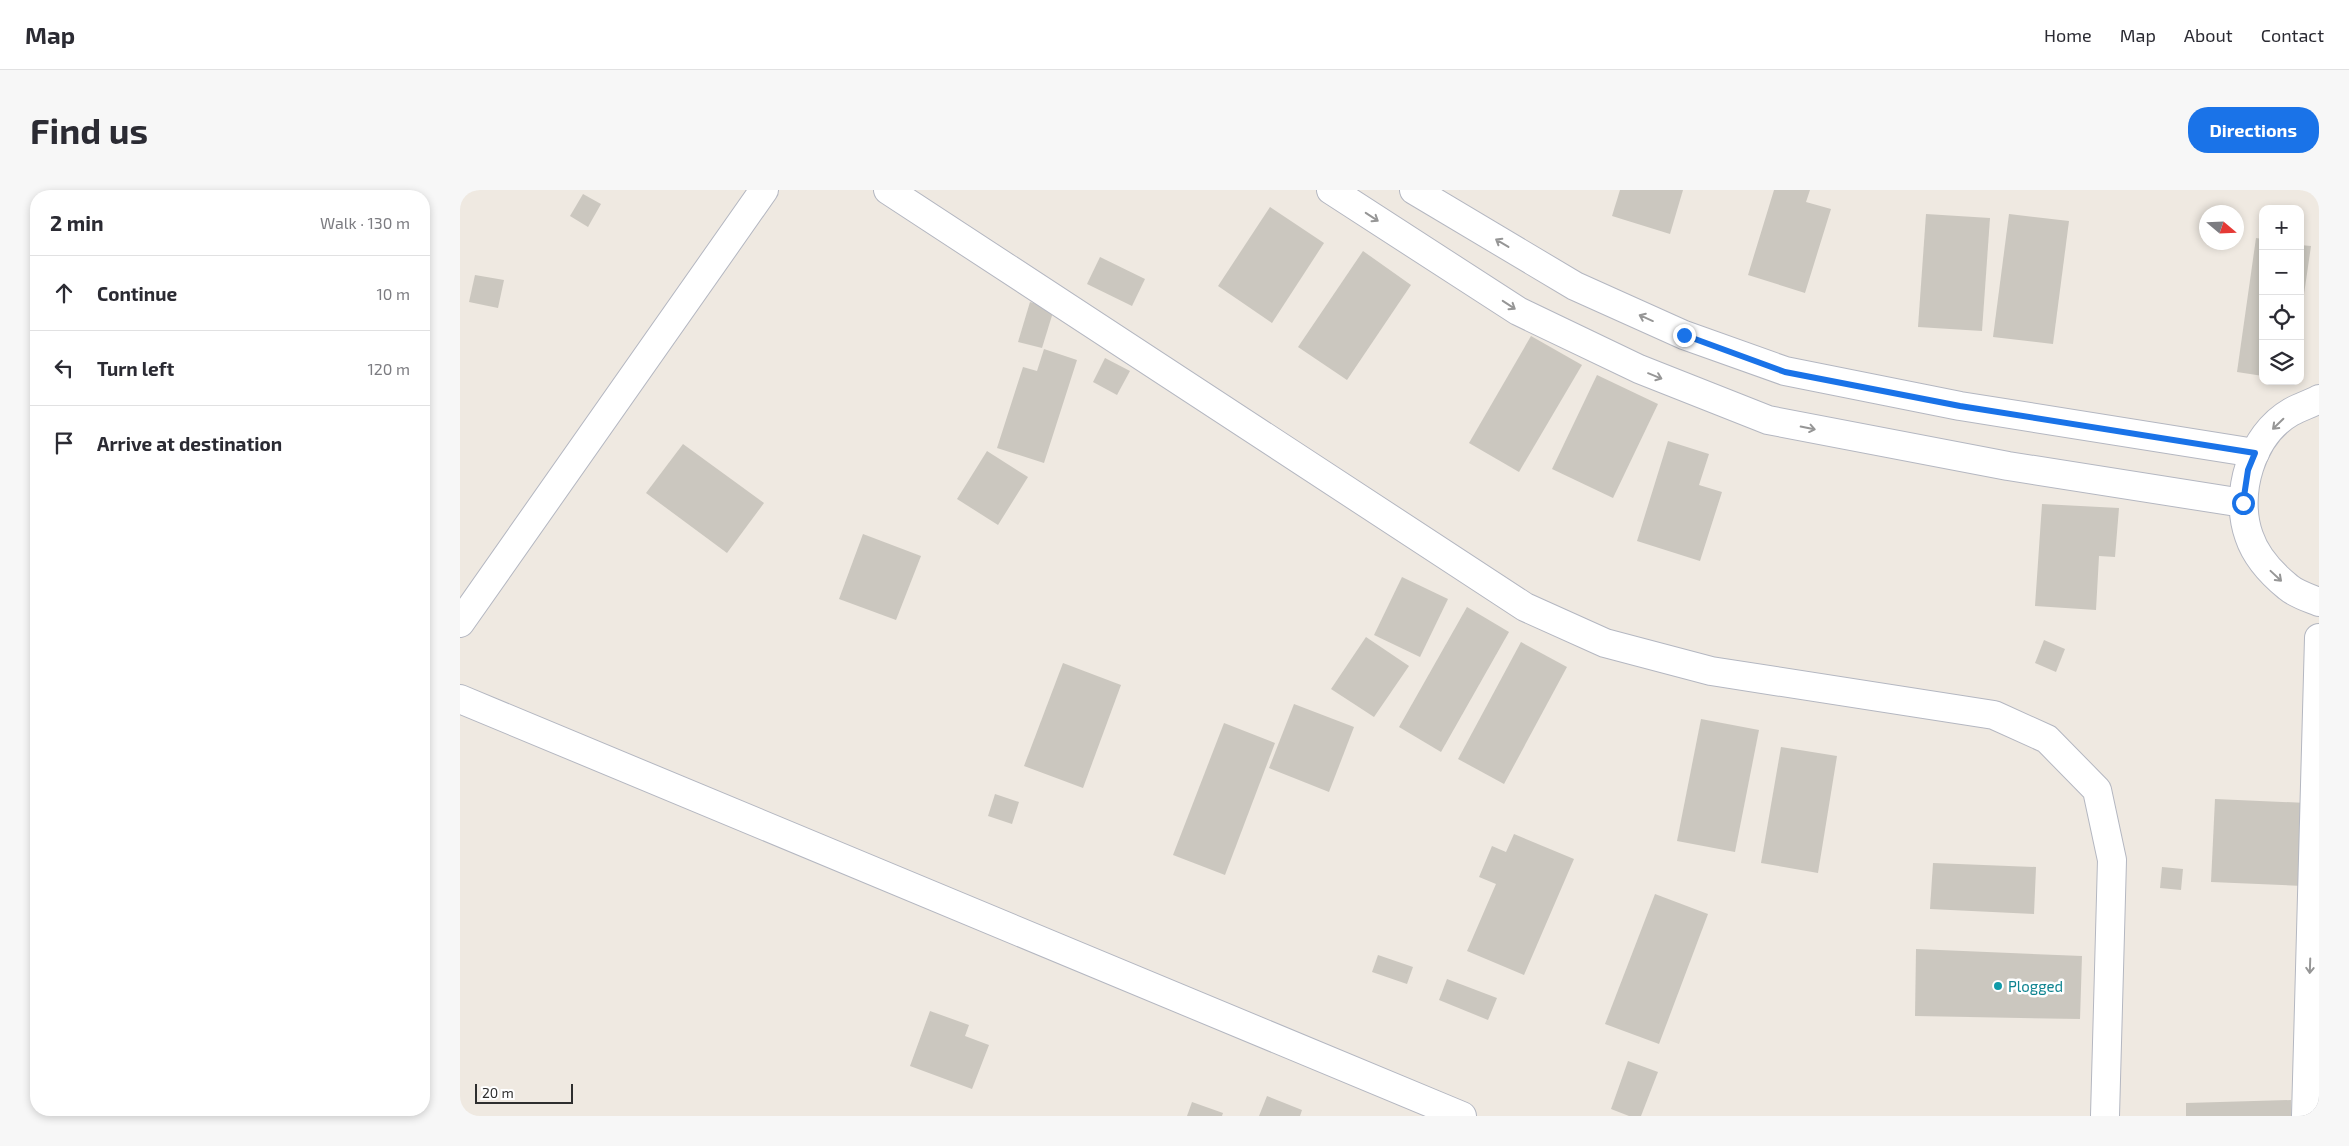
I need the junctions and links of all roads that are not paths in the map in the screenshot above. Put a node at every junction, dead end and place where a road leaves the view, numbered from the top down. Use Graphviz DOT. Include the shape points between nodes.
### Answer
graph roads {
  1 [pos="764,190"];
  2 [pos="888,190"];
  3 [pos="1331,190"];
  4 [pos="1414,190"];
  5 [pos="2319,400"];
  6 [pos="2255,453"];
  7 [pos="2243,503"];
  8 [pos="2319,602"];
  9 [pos="460,623"];
  10 [pos="2319,638"];
  11 [pos="460,699"];
  12 [pos="1462,1116"];
  13 [pos="2105,1116"];
  14 [pos="2306,1116"];
  1 -- 9 [label="street"];
  2 -- 13 [label="street" via="1525,607 1605,643 1711,671 1994,715 2047,739 2097,790 2112,860"];
  3 -- 7 [label="street, one-way" via="1518,311 1639,369 1768,420 2008,466"];
  6 -- 4 [label="street, one-way" via="1960,406 1785,372 1684,335 1575,286"];
  5 -- 6 [label="street, one-way" via="2290,412 2264,437"];
  6 -- 7 [label="street" via="2248,470"];
  7 -- 8 [label="street, one-way" via="2249,536 2265,566 2290,589"];
  10 -- 14 [label="street, one-way"];
  11 -- 12 [label="street"];
}
